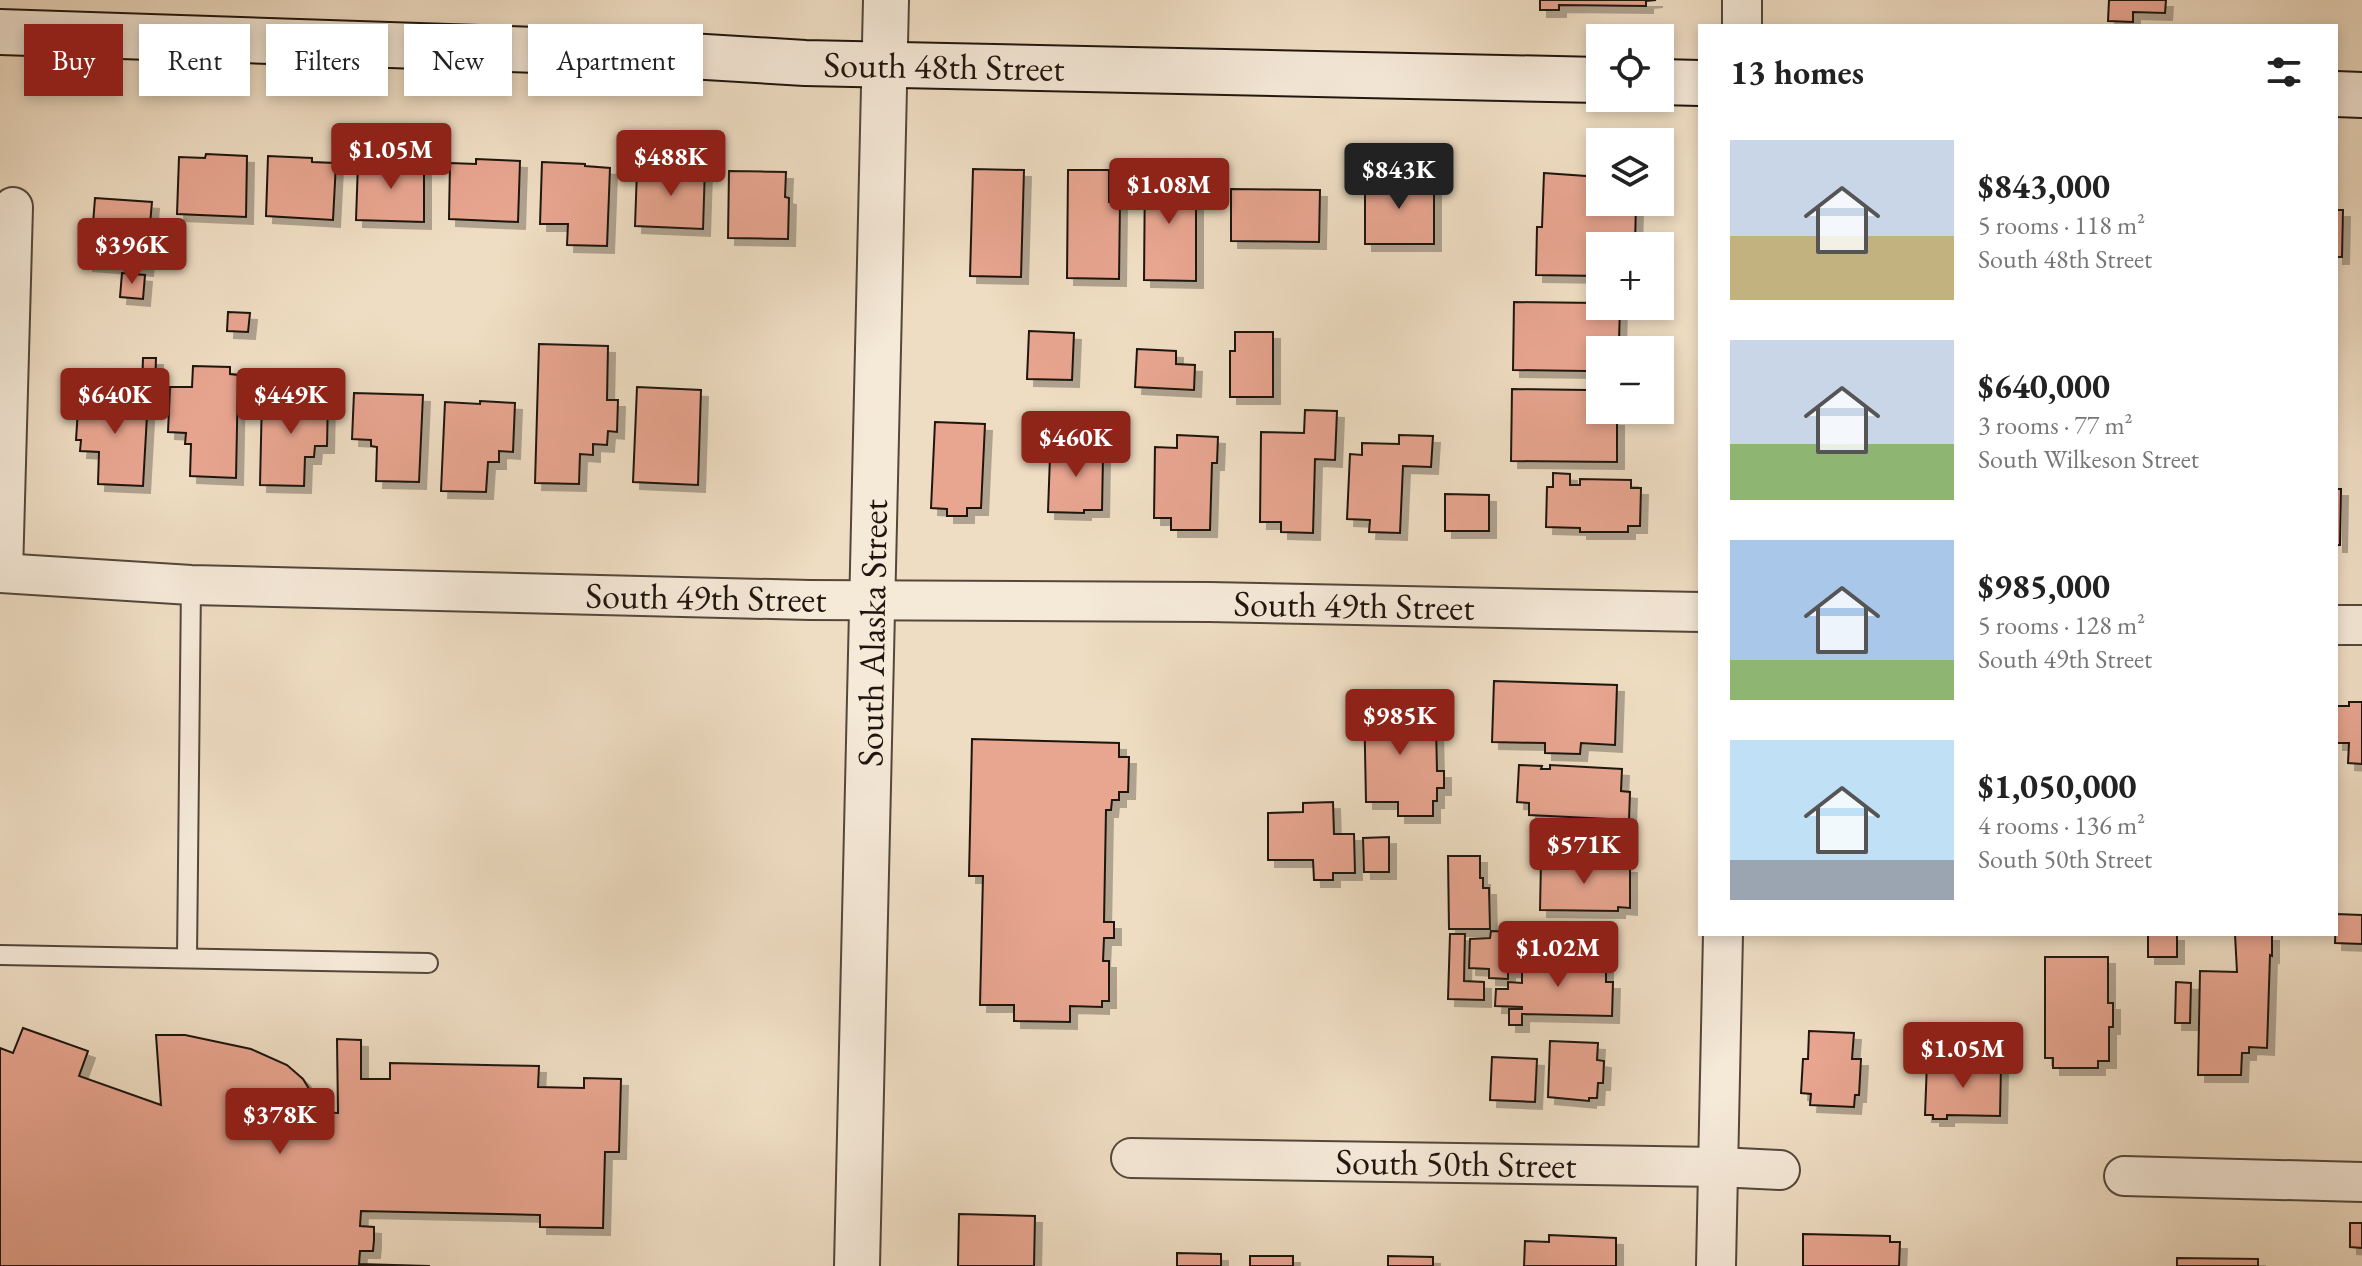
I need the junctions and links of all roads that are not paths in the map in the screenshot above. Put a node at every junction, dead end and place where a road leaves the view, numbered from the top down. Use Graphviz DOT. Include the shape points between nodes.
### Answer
graph roads {
  1 [pos="886,0"];
  2 [pos="1742,0"];
  3 [pos="1742,24"];
  4 [pos="0,32"];
  5 [pos="885,65"];
  6 [pos="1586,80"];
  7 [pos="1674,82"];
  8 [pos="1698,83"];
  9 [pos="2338,94"];
  10 [pos="2362,95"];
  11 [pos="13,207"];
  12 [pos="2,573"];
  13 [pos="191,585"];
  14 [pos="871,600"];
  15 [pos="1698,612"];
  16 [pos="2338,625"];
  17 [pos="2362,625"];
  18 [pos="1723,936"];
  19 [pos="0,955"];
  20 [pos="187,958"];
  21 [pos="428,963"];
  22 [pos="1131,1158"];
  23 [pos="1718,1167"];
  24 [pos="1780,1170"];
  25 [pos="2124,1176"];
  26 [pos="2362,1182"];
  27 [pos="857,1266"];
  28 [pos="1716,1266"];
  1 -- 5 [label="main road, South Alaska Street"];
  2 -- 3 [label="street"];
  4 -- 5 [label="main road, South 48th Street"];
  5 -- 6 [label="main road, South 48th Street"];
  5 -- 14 [label="main road, South Alaska Street"];
  7 -- 8 [label="main road"];
  9 -- 10 [label="main road"];
  11 -- 12 [label="street"];
  12 -- 13 [label="street, South 49th Street"];
  13 -- 14 [label="street, South 49th Street"];
  13 -- 20 [label="lane"];
  14 -- 15 [label="street, South 49th Street"];
  14 -- 27 [label="main road, South Alaska Street"];
  16 -- 17 [label="street"];
  18 -- 23 [label="street"];
  19 -- 20 [label="lane"];
  20 -- 21 [label="lane"];
  22 -- 23 [label="street, South 50th Street"];
  23 -- 24 [label="street, South 50th Street"];
  23 -- 28 [label="street"];
  25 -- 26 [label="street"];
}
